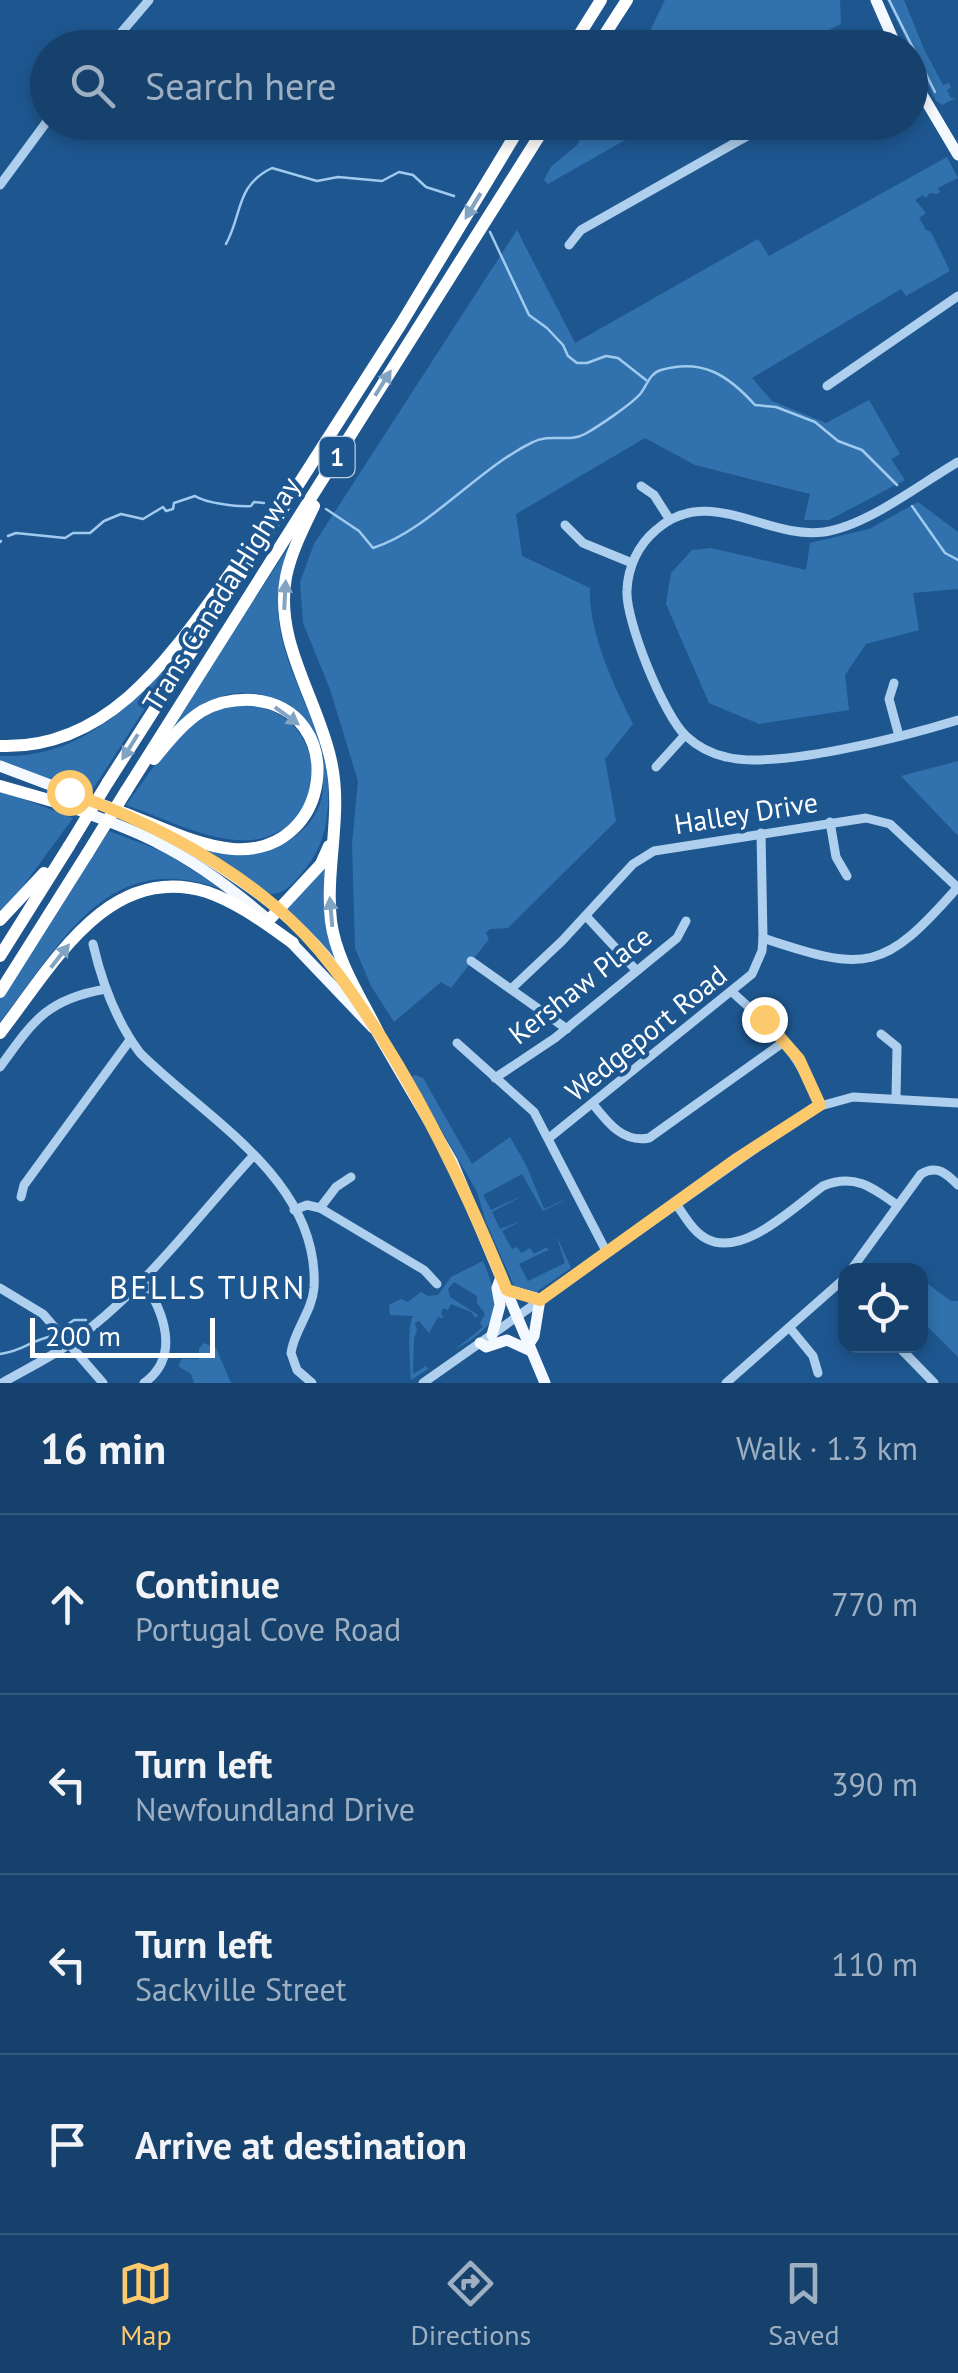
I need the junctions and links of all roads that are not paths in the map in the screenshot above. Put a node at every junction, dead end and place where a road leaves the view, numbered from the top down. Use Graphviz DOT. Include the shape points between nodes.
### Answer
graph roads {
  1 [pos="149,0"];
  2 [pos="601,0"];
  3 [pos="628,0"];
  4 [pos="876,0"];
  5 [pos="123,30"];
  6 [pos="582,30"];
  7 [pos="607,30"];
  8 [pos="889,30"];
  9 [pos="928,104"];
  10 [pos="33,140"];
  11 [pos="512,140"];
  12 [pos="537,140"];
  13 [pos="740,140"];
  14 [pos="958,155"];
  15 [pos="0,185"];
  16 [pos="569,245"];
  17 [pos="958,296"];
  18 [pos="827,386"];
  19 [pos="355,429"];
  20 [pos="958,462"];
  21 [pos="642,486"];
  22 [pos="670,520"];
  23 [pos="274,522"];
  24 [pos="565,525"];
  25 [pos="632,563"];
  26 [pos="894,684"];
  27 [pos="958,720"];
  28 [pos="685,736"];
  29 [pos="899,736"];
  30 [pos="0,746"];
  31 [pos="0,766"];
  32 [pos="656,768"];
  33 [pos="0,783"];
  34 [pos="126,792"];
  35 [pos="62,804"];
  36 [pos="124,813"];
  37 [pos="830,822"];
  38 [pos="333,828"];
  39 [pos="762,833"];
  40 [pos="69,846"];
  41 [pos="847,876"];
  42 [pos="958,888"];
  43 [pos="279,910"];
  44 [pos="586,916"];
  45 [pos="0,920"];
  46 [pos="268,921"];
  47 [pos="686,922"];
  48 [pos="763,938"];
  49 [pos="293,943"];
  50 [pos="93,944"];
  51 [pos="0,956"];
  52 [pos="470,960"];
  53 [pos="636,970"];
  54 [pos="511,988"];
  55 [pos="106,989"];
  56 [pos="0,992"];
  57 [pos="732,992"];
  58 [pos="567,1029"];
  59 [pos="0,1033"];
  60 [pos="378,1034"];
  61 [pos="881,1034"];
  62 [pos="130,1040"];
  63 [pos="786,1041"];
  64 [pos="456,1043"];
  65 [pos="0,1067"];
  66 [pos="495,1078"];
  67 [pos="896,1098"];
  68 [pos="958,1103"];
  69 [pos="593,1104"];
  70 [pos="820,1105"];
  71 [pos="549,1138"];
  72 [pos="254,1155"];
  73 [pos="351,1177"];
  74 [pos="958,1185"];
  75 [pos="21,1197"];
  76 [pos="676,1204"];
  77 [pos="898,1204"];
  78 [pos="320,1208"];
  79 [pos="294,1210"];
  80 [pos="606,1251"];
  81 [pos="856,1263"];
  82 [pos="501,1277"];
  83 [pos="142,1279"];
  84 [pos="437,1284"];
  85 [pos="0,1288"];
  86 [pos="838,1289"];
  87 [pos="507,1290"];
  88 [pos="540,1300"];
  89 [pos="518,1316"];
  90 [pos="790,1328"];
  91 [pos="492,1335"];
  92 [pos="69,1344"];
  93 [pos="480,1344"];
  94 [pos="530,1348"];
  95 [pos="904,1353"];
  96 [pos="818,1373"];
  97 [pos="930,1382"];
  98 [pos="2,1383"];
  99 [pos="103,1383"];
  100 [pos="144,1383"];
  101 [pos="312,1383"];
  102 [pos="423,1383"];
  103 [pos="545,1383"];
  104 [pos="726,1383"];
  1 -- 5 [label="street"];
  2 -- 6 [label="highway"];
  3 -- 7 [label="highway"];
  4 -- 8 [label="main road"];
  9 -- 14 [label="main road"];
  10 -- 15 [label="street"];
  11 -- 23 [label="highway, Trans Canada Highway / 1, one-way"];
  19 -- 12 [label="highway, Trans Canada Highway / 1, one-way"];
  13 -- 16 [label="street" via="581,230"];
  17 -- 18 [label="street"];
  19 -- 34 [label="highway, Trans Canada Highway / 1"];
  38 -- 19 [label="highway, one-way" via="332,762 291,648 284,597 298,540"];
  20 -- 22 [label="street" via="846,526 817,533 716,510"];
  21 -- 22 [label="street"];
  22 -- 25 [label="street"];
  23 -- 30 [label="highway" via="124,704 63,738"];
  23 -- 40 [label="highway, Trans Canada Highway / 1, one-way, bridge"];
  24 -- 25 [label="street" via="583,543"];
  25 -- 28 [label="street" via="631,620 664,704"];
  26 -- 29 [label="street" via="889,698"];
  27 -- 29 [label="street"];
  28 -- 29 [label="street" via="728,758 759,760"];
  28 -- 32 [label="street"];
  31 -- 36 [label="main road"];
  33 -- 35 [label="highway"];
  34 -- 36 [label="highway, one-way" via="190,720 223,702 260,701 292,716 318,760 315,800 305,817 262,846 215,846"];
  34 -- 56 [label="highway, Trans Canada Highway / 1, bridge"];
  35 -- 46 [label="main road" via="186,858"];
  36 -- 43 [label="main road" via="207,858"];
  37 -- 39 [label="street, Halley Drive"];
  37 -- 41 [label="street"];
  37 -- 42 [label="street, Halley Drive" via="866,818 890,824"];
  38 -- 43 [label="highway" via="328,854"];
  60 -- 38 [label="highway, one-way" via="332,926"];
  39 -- 44 [label="street, Halley Drive" via="654,850"];
  39 -- 48 [label="street, Wedgeport Road"];
  40 -- 45 [label="highway"];
  40 -- 51 [label="highway, Trans Canada Highway / 1"];
  42 -- 48 [label="street" via="899,947 864,961"];
  43 -- 46 [label="highway"];
  43 -- 60 [label="main road" via="334,966"];
  44 -- 53 [label="street"];
  44 -- 54 [label="street, Halley Drive"];
  46 -- 49 [label="main road"];
  47 -- 53 [label="street, Kershaw Place" via="677,938"];
  48 -- 57 [label="street, Wedgeport Road" via="752,974"];
  59 -- 49 [label="highway, one-way" via="80,930 140,890 205,892"];
  49 -- 60 [label="main road"];
  50 -- 55 [label="street"];
  52 -- 54 [label="street"];
  53 -- 58 [label="street, Kershaw Place"];
  54 -- 58 [label="street"];
  55 -- 62 [label="street"];
  55 -- 65 [label="street" via="50,1006"];
  57 -- 63 [label="street"];
  57 -- 69 [label="street, Wedgeport Road"];
  58 -- 66 [label="street, Kershaw Place"];
  60 -- 82 [label="main road" via="452,1161"];
  61 -- 67 [label="street" via="898,1051"];
  62 -- 72 [label="street"];
  62 -- 75 [label="street"];
  63 -- 69 [label="street" via="649,1138 622,1134"];
  63 -- 70 [label="street"];
  64 -- 66 [label="street"];
  66 -- 71 [label="street" via="534,1112"];
  67 -- 68 [label="street"];
  67 -- 70 [label="street"];
  69 -- 71 [label="street, Wedgeport Road"];
  70 -- 76 [label="street"];
  71 -- 80 [label="street"];
  72 -- 79 [label="street"];
  72 -- 83 [label="street"];
  73 -- 78 [label="street"];
  74 -- 77 [label="street" via="933,1169"];
  76 -- 77 [label="street" via="706,1239 726,1244 752,1237 834,1181 861,1181"];
  76 -- 80 [label="street"];
  77 -- 81 [label="street"];
  78 -- 79 [label="street"];
  78 -- 84 [label="street"];
  79 -- 101 [label="street" via="312,1252 314,1287 291,1354"];
  80 -- 88 [label="street"];
  82 -- 87 [label="main road"];
  82 -- 91 [label="main road"];
  83 -- 92 [label="street"];
  83 -- 100 [label="street" via="160,1306 166,1337 162,1360"];
  85 -- 92 [label="street" via="43,1314"];
  86 -- 90 [label="street"];
  87 -- 88 [label="main road"];
  87 -- 89 [label="main road"];
  88 -- 89 [label="street"];
  88 -- 94 [label="main road"];
  89 -- 91 [label="street"];
  89 -- 94 [label="main road"];
  90 -- 96 [label="street"];
  90 -- 104 [label="street"];
  91 -- 93 [label="street"];
  92 -- 98 [label="street"];
  92 -- 99 [label="street"];
  93 -- 94 [label="main road" via="507,1340"];
  93 -- 102 [label="street"];
  94 -- 103 [label="main road"];
  95 -- 97 [label="street"];
}
